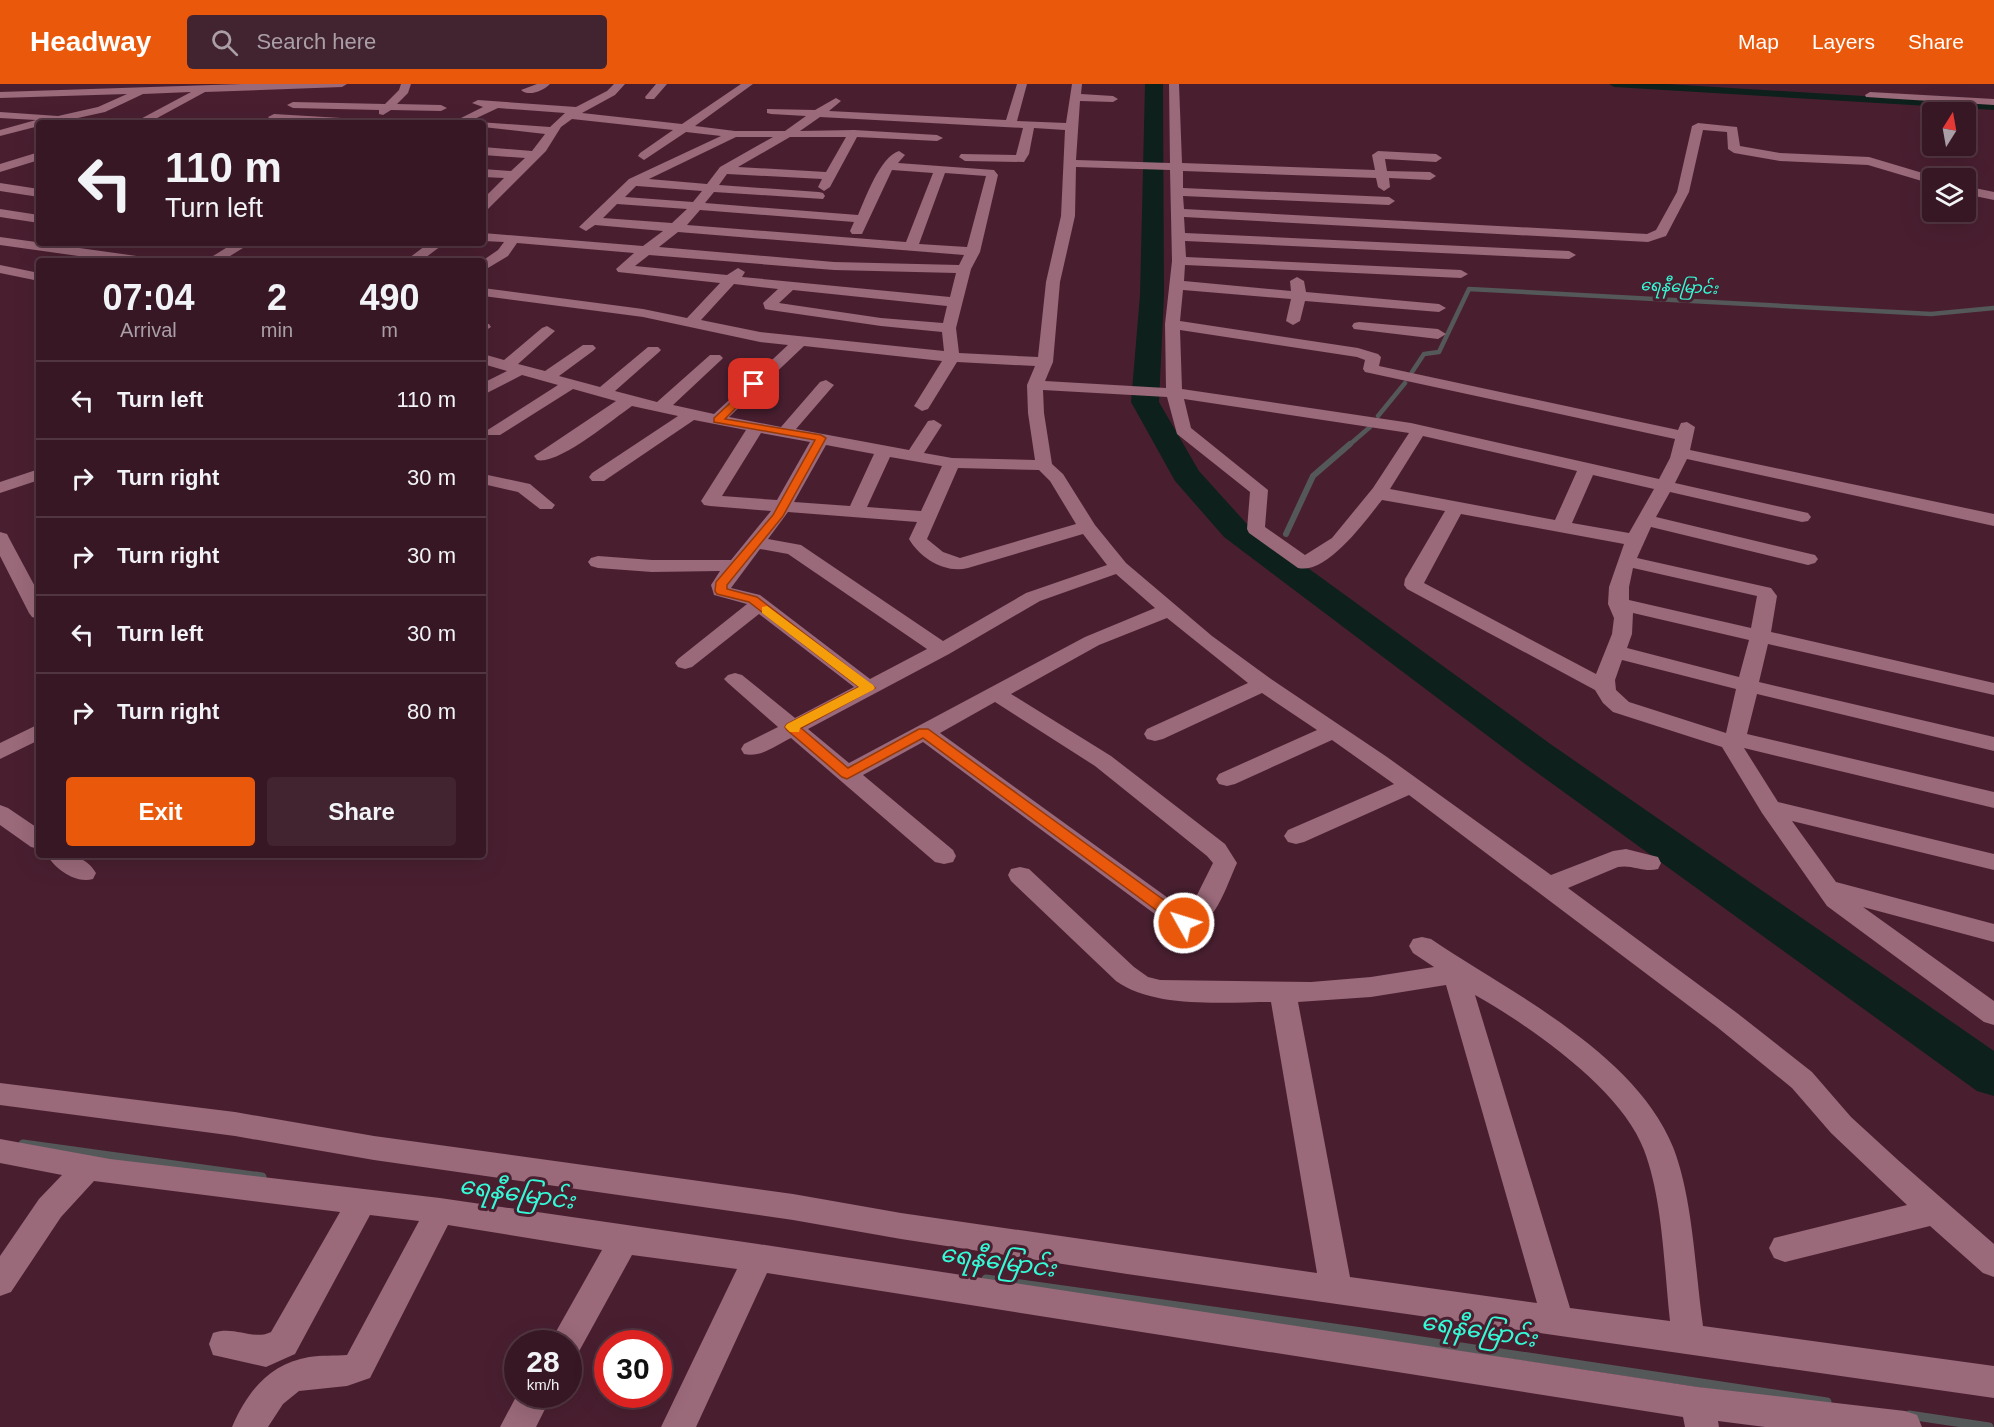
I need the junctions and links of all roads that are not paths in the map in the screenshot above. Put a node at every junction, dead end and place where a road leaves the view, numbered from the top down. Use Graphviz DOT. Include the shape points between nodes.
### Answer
graph roads {
  1 [pos="19,84"];
  2 [pos="64,84"];
  3 [pos="111,84"];
  4 [pos="321,84"];
  5 [pos="342,84"];
  6 [pos="406,84"];
  7 [pos="545,84"];
  8 [pos="620,84"];
  9 [pos="662,84"];
  10 [pos="748,84"];
  11 [pos="1022,84"];
  12 [pos="1174,84"];
  13 [pos="204,87"];
  14 [pos="144,90"];
  15 [pos="526,90"];
  16 [pos="1076,90"];
  17 [pos="99,91"];
  18 [pos="50,93"];
  19 [pos="1,95"];
  20 [pos="1870,95"];
  21 [pos="650,97"];
  22 [pos="789,99"];
  23 [pos="1113,99"];
  24 [pos="836,101"];
  25 [pos="1994,102"];
  26 [pos="478,103"];
  27 [pos="293,105"];
  28 [pos="495,105"];
  29 [pos="392,106"];
  30 [pos="441,108"];
  31 [pos="574,113"];
  32 [pos="83,114"];
  33 [pos="818,114"];
  34 [pos="0,115"];
  35 [pos="761,117"];
  36 [pos="56,119"];
  37 [pos="52,120"];
  38 [pos="145,120"];
  39 [pos="270,120"];
  40 [pos="374,120"];
  41 [pos="467,120"];
  42 [pos="909,120"];
  43 [pos="36,124"];
  44 [pos="486,124"];
  45 [pos="1010,124"];
  46 [pos="1029,125"];
  47 [pos="1071,127"];
  48 [pos="683,129"];
  49 [pos="552,131"];
  50 [pos="1,132"];
  51 [pos="735,134"];
  52 [pos="854,134"];
  53 [pos="786,135"];
  54 [pos="904,136"];
  55 [pos="937,138"];
  56 [pos="971,143"];
  57 [pos="30,144"];
  58 [pos="486,151"];
  59 [pos="535,154"];
  60 [pos="690,155"];
  61 [pos="644,156"];
  62 [pos="36,157"];
  63 [pos="741,158"];
  64 [pos="1436,158"];
  65 [pos="768,160"];
  66 [pos="1069,163"];
  67 [pos="1177,165"];
  68 [pos="1277,165"];
  69 [pos="889,166"];
  70 [pos="0,168"];
  71 [pos="940,169"];
  72 [pos="724,170"];
  73 [pos="486,173"];
  74 [pos="1380,174"];
  75 [pos="513,175"];
  76 [pos="830,176"];
  77 [pos="1430,176"];
  78 [pos="1922,177"];
  79 [pos="633,182"];
  80 [pos="0,187"];
  81 [pos="709,188"];
  82 [pos="1178,192"];
  83 [pos="1976,192"];
  84 [pos="36,193"];
  85 [pos="819,196"];
  86 [pos="1994,196"];
  87 [pos="1283,197"];
  88 [pos="614,200"];
  89 [pos="486,201"];
  90 [pos="1389,201"];
  91 [pos="696,207"];
  92 [pos="0,213"];
  93 [pos="1178,213"];
  94 [pos="807,215"];
  95 [pos="1288,218"];
  96 [pos="36,219"];
  97 [pos="863,219"];
  98 [pos="593,221"];
  99 [pos="1396,224"];
  100 [pos="676,228"];
  101 [pos="1511,230"];
  102 [pos="36,233"];
  103 [pos="776,236"];
  104 [pos="486,237"];
  105 [pos="1178,237"];
  106 [pos="513,239"];
  107 [pos="0,241"];
  108 [pos="570,242"];
  109 [pos="852,242"];
  110 [pos="15,243"];
  111 [pos="1293,243"];
  112 [pos="36,246"];
  113 [pos="36,246"];
  114 [pos="239,246"];
  115 [pos="434,246"];
  116 [pos="911,247"];
  117 [pos="647,249"];
  118 [pos="0,250"];
  119 [pos="972,252"];
  120 [pos="1521,253"];
  121 [pos="1569,255"];
  122 [pos="122,258"];
  123 [pos="217,258"];
  124 [pos="416,258"];
  125 [pos="751,258"];
  126 [pos="1179,261"];
  127 [pos="486,265"];
  128 [pos="1296,267"];
  129 [pos="0,269"];
  130 [pos="964,269"];
  131 [pos="1461,274"];
  132 [pos="36,276"];
  133 [pos="729,280"];
  134 [pos="1177,285"];
  135 [pos="788,287"];
  136 [pos="486,292"];
  137 [pos="1299,296"];
  138 [pos="1365,301"];
  139 [pos="956,302"];
  140 [pos="1439,308"];
  141 [pos="1293,321"];
  142 [pos="690,323"];
  143 [pos="1172,324"];
  144 [pos="950,328"];
  145 [pos="547,331"];
  146 [pos="1438,334"];
  147 [pos="801,341"];
  148 [pos="588,348"];
  149 [pos="653,350"];
  150 [pos="952,357"];
  151 [pos="715,358"];
  152 [pos="486,360"];
  153 [pos="1045,362"];
  154 [pos="514,368"];
  155 [pos="547,377"];
  156 [pos="571,384"];
  157 [pos="826,385"];
  158 [pos="1035,386"];
  159 [pos="486,388"];
  160 [pos="603,393"];
  161 [pos="1174,393"];
  162 [pos="629,400"];
  163 [pos="922,406"];
  164 [pos="661,407"];
  165 [pos="692,414"];
  166 [pos="717,420"];
  167 [pos="934,425"];
  168 [pos="757,426"];
  169 [pos="494,431"];
  170 [pos="786,431"];
  171 [pos="1418,431"];
  172 [pos="821,438"];
  173 [pos="1684,439"];
  174 [pos="884,452"];
  175 [pos="543,456"];
  176 [pos="913,456"];
  177 [pos="952,463"];
  178 [pos="1044,465"];
  179 [pos="1587,469"];
  180 [pos="36,475"];
  181 [pos="598,477"];
  182 [pos="486,480"];
  183 [pos="1665,486"];
  184 [pos="0,488"];
  185 [pos="1380,491"];
  186 [pos="546,505"];
  187 [pos="1456,508"];
  188 [pos="856,512"];
  189 [pos="778,514"];
  190 [pos="928,517"];
  191 [pos="1802,517"];
  192 [pos="1994,519"];
  193 [pos="1645,520"];
  194 [pos="1561,526"];
  195 [pos="1087,527"];
  196 [pos="0,538"];
  197 [pos="1635,540"];
  198 [pos="756,543"];
  199 [pos="1808,559"];
  200 [pos="1626,561"];
  201 [pos="598,562"];
  202 [pos="1119,567"];
  203 [pos="731,572"];
  204 [pos="759,604"];
  205 [pos="1618,604"];
  206 [pos="36,607"];
  207 [pos="1168,610"];
  208 [pos="1760,636"];
  209 [pos="942,650"];
  210 [pos="1617,652"];
  211 [pos="685,663"];
  212 [pos="735,679"];
  213 [pos="1263,684"];
  214 [pos="1603,686"];
  215 [pos="1748,686"];
  216 [pos="868,688"];
  217 [pos="1994,689"];
  218 [pos="995,693"];
  219 [pos="792,727"];
  220 [pos="1334,731"];
  221 [pos="924,732"];
  222 [pos="36,734"];
  223 [pos="1155,734"];
  224 [pos="1734,741"];
  225 [pos="1994,744"];
  226 [pos="752,749"];
  227 [pos="0,752"];
  228 [pos="847,774"];
  229 [pos="1227,779"];
  230 [pos="1411,786"];
  231 [pos="1994,800"];
  232 [pos="1770,808"];
  233 [pos="0,813"];
  234 [pos="1296,836"];
  235 [pos="36,839"];
  236 [pos="944,856"];
  237 [pos="63,858"];
  238 [pos="1994,862"];
  239 [pos="1649,863"];
  240 [pos="84,873"];
  241 [pos="1020,875"];
  242 [pos="1549,886"];
  243 [pos="1829,890"];
  244 [pos="1994,933"];
  245 [pos="1422,946"];
  246 [pos="1467,979"];
  247 [pos="1283,992"];
  248 [pos="1994,1015"];
  249 [pos="0,1094"];
  250 [pos="0,1151"];
  251 [pos="88,1167"];
  252 [pos="362,1202"];
  253 [pos="440,1211"];
  254 [pos="1936,1211"];
  255 [pos="624,1240"];
  256 [pos="1785,1248"];
  257 [pos="758,1258"];
  258 [pos="1994,1263"];
  259 [pos="0,1282"];
  260 [pos="1336,1289"];
  261 [pos="1558,1321"];
  262 [pos="573,1330"];
  263 [pos="1688,1339"];
  264 [pos="225,1344"];
  265 [pos="1994,1382"];
  266 [pos="528,1408"];
  267 [pos="1700,1415"];
  268 [pos="249,1427"];
  269 [pos="517,1427"];
  270 [pos="678,1427"];
  271 [pos="1905,1427"];
  1 -- 19 [label="street"];
  2 -- 18 [label="street"];
  3 -- 17 [label="street"];
  4 -- 5 [label="street"];
  4 -- 13 [label="street"];
  4 -- 27 [label="street"];
  6 -- 29 [label="street"];
  7 -- 15 [label="street"];
  8 -- 31 [label="street"];
  9 -- 21 [label="street"];
  10 -- 48 [label="street"];
  11 -- 45 [label="street"];
  12 -- 67 [label="street"];
  13 -- 14 [label="street"];
  13 -- 38 [label="street"];
  14 -- 17 [label="street"];
  14 -- 32 [label="street"];
  16 -- 23 [label="street"];
  16 -- 47 [label="street"];
  17 -- 18 [label="street"];
  18 -- 19 [label="street"];
  20 -- 25 [label="street"];
  22 -- 35 [label="street"];
  24 -- 33 [label="street"];
  26 -- 28 [label="street"];
  27 -- 29 [label="street"];
  27 -- 39 [label="street"];
  28 -- 31 [label="street"];
  28 -- 41 [label="street"];
  29 -- 30 [label="street"];
  29 -- 40 [label="street"];
  31 -- 48 [label="street"];
  31 -- 49 [label="street"];
  32 -- 36 [label="street"];
  32 -- 38 [label="street"];
  33 -- 35 [label="street"];
  33 -- 42 [label="street"];
  33 -- 53 [label="street"];
  34 -- 36 [label="street"];
  35 -- 51 [label="street"];
  36 -- 37 [label="street"];
  42 -- 54 [label="street"];
  42 -- 56 [label="street"];
  43 -- 50 [label="street"];
  44 -- 49 [label="street"];
  45 -- 46 [label="street"];
  45 -- 56 [label="street"];
  46 -- 47 [label="street"];
  46 -- 56 [label="street" via="1020,159"];
  47 -- 66 [label="street"];
  48 -- 51 [label="street"];
  48 -- 61 [label="street"];
  49 -- 59 [label="street"];
  50 -- 57 [label="street"];
  51 -- 53 [label="street"];
  51 -- 60 [label="street"];
  52 -- 53 [label="street"];
  52 -- 54 [label="street"];
  52 -- 76 [label="street"];
  53 -- 63 [label="street"];
  54 -- 55 [label="street"];
  54 -- 69 [label="street" via="907,154"];
  58 -- 59 [label="street"];
  59 -- 75 [label="street"];
  60 -- 63 [label="street"];
  60 -- 79 [label="street"];
  62 -- 70 [label="street"];
  63 -- 65 [label="street"];
  63 -- 72 [label="street"];
  64 -- 74 [label="street" via="1378,155"];
  66 -- 67 [label="street"];
  66 -- 153 [label="street" via="1068,216 1053,282"];
  67 -- 68 [label="street"];
  67 -- 82 [label="street"];
  68 -- 74 [label="street"];
  68 -- 87 [label="street"];
  69 -- 71 [label="street"];
  69 -- 97 [label="street"];
  71 -- 116 [label="street"];
  71 -- 119 [label="street" via="992,175"];
  72 -- 76 [label="street"];
  72 -- 81 [label="street"];
  73 -- 75 [label="street"];
  74 -- 77 [label="street"];
  74 -- 90 [label="street"];
  75 -- 89 [label="street"];
  76 -- 85 [label="street"];
  78 -- 101 [label="street" via="1869,161 1780,158 1734,150 1733,129 1698,126 1683,192 1657,236"];
  79 -- 81 [label="street"];
  79 -- 88 [label="street"];
  80 -- 84 [label="street"];
  81 -- 85 [label="street"];
  81 -- 91 [label="street"];
  82 -- 87 [label="street"];
  82 -- 93 [label="street"];
  83 -- 86 [label="street"];
  85 -- 94 [label="street"];
  87 -- 90 [label="street"];
  87 -- 95 [label="street"];
  88 -- 91 [label="street"];
  88 -- 98 [label="street"];
  90 -- 99 [label="street"];
  91 -- 94 [label="street"];
  91 -- 100 [label="street"];
  92 -- 96 [label="street"];
  93 -- 95 [label="street"];
  93 -- 105 [label="street"];
  94 -- 97 [label="street"];
  95 -- 99 [label="street"];
  95 -- 111 [label="street"];
  97 -- 109 [label="street"];
  98 -- 100 [label="street"];
  98 -- 108 [label="street"];
  99 -- 101 [label="street"];
  100 -- 103 [label="street"];
  100 -- 117 [label="street"];
  101 -- 120 [label="street"];
  102 -- 110 [label="street"];
  103 -- 109 [label="street"];
  103 -- 125 [label="street"];
  104 -- 106 [label="street"];
  105 -- 111 [label="street"];
  105 -- 126 [label="street"];
  106 -- 108 [label="street"];
  106 -- 127 [label="street" via="503,253"];
  107 -- 110 [label="street"];
  108 -- 117 [label="street"];
  109 -- 116 [label="street"];
  110 -- 112 [label="street"];
  110 -- 118 [label="street"];
  111 -- 120 [label="street"];
  111 -- 128 [label="street"];
  113 -- 122 [label="street"];
  114 -- 123 [label="street"];
  115 -- 124 [label="street"];
  116 -- 119 [label="street"];
  117 -- 125 [label="street"];
  117 -- 133 [label="street" via="623,269"];
  119 -- 130 [label="street"];
  120 -- 121 [label="street"];
  125 -- 130 [label="street" via="834,266"];
  125 -- 133 [label="street"];
  126 -- 128 [label="street"];
  126 -- 134 [label="street"];
  128 -- 131 [label="street"];
  128 -- 137 [label="street"];
  129 -- 132 [label="street"];
  130 -- 139 [label="street"];
  133 -- 135 [label="street"];
  133 -- 142 [label="street"];
  134 -- 137 [label="street"];
  134 -- 143 [label="street"];
  135 -- 139 [label="street"];
  135 -- 144 [label="street" via="770,306"];
  136 -- 142 [label="street"];
  137 -- 138 [label="street"];
  137 -- 141 [label="street"];
  138 -- 140 [label="street"];
  138 -- 146 [label="street" via="1358,330"];
  139 -- 144 [label="street"];
  142 -- 147 [label="street"];
  143 -- 161 [label="street"];
  143 -- 173 [label="street" via="1358,353 1373,357 1371,369"];
  144 -- 150 [label="street"];
  145 -- 154 [label="street"];
  147 -- 150 [label="street"];
  147 -- 166 [label="street"];
  148 -- 155 [label="street"];
  149 -- 160 [label="street"];
  150 -- 153 [label="street"];
  150 -- 163 [label="street"];
  151 -- 164 [label="street"];
  152 -- 154 [label="street"];
  153 -- 158 [label="street"];
  154 -- 155 [label="street"];
  154 -- 159 [label="street"];
  155 -- 156 [label="street"];
  156 -- 160 [label="street"];
  156 -- 169 [label="street"];
  157 -- 170 [label="street"];
  158 -- 161 [label="street"];
  158 -- 178 [label="street"];
  160 -- 162 [label="street"];
  161 -- 171 [label="street"];
  161 -- 185 [label="street" via="1183,430 1259,490 1256,529 1305,564 1340,542"];
  162 -- 164 [label="street"];
  162 -- 175 [label="street"];
  164 -- 165 [label="street"];
  165 -- 166 [label="street"];
  165 -- 181 [label="street"];
  166 -- 168 [label="street"];
  167 -- 176 [label="street"];
  168 -- 170 [label="street"];
  168 -- 189 [label="street" via="710,501"];
  170 -- 172 [label="street"];
  171 -- 179 [label="street"];
  171 -- 185 [label="street"];
  172 -- 174 [label="street"];
  172 -- 189 [label="street"];
  173 -- 183 [label="street"];
  173 -- 192 [label="street"];
  174 -- 176 [label="street"];
  174 -- 188 [label="street"];
  176 -- 177 [label="street"];
  177 -- 178 [label="street"];
  177 -- 190 [label="street"];
  178 -- 195 [label="street" via="1057,478"];
  179 -- 183 [label="street"];
  179 -- 194 [label="street"];
  180 -- 184 [label="street"];
  182 -- 186 [label="street" via="524,488"];
  183 -- 191 [label="street"];
  183 -- 193 [label="street"];
  185 -- 187 [label="street"];
  187 -- 194 [label="street"];
  187 -- 214 [label="street" via="1414,585"];
  188 -- 189 [label="street"];
  188 -- 190 [label="street"];
  189 -- 198 [label="street"];
  190 -- 195 [label="street" via="918,542 953,564"];
  193 -- 197 [label="street"];
  193 -- 199 [label="street"];
  194 -- 197 [label="street"];
  195 -- 202 [label="street"];
  196 -- 206 [label="street"];
  197 -- 200 [label="street"];
  198 -- 203 [label="street"];
  198 -- 209 [label="street" via="794,549"];
  200 -- 205 [label="street"];
  200 -- 208 [label="street" via="1764,592 1767,596"];
  201 -- 203 [label="street" via="726,565"];
  202 -- 207 [label="street"];
  202 -- 209 [label="street" via="1033,597"];
  203 -- 204 [label="street" via="721,591"];
  204 -- 211 [label="street"];
  204 -- 216 [label="street"];
  205 -- 208 [label="street"];
  205 -- 210 [label="street" via="1624,622"];
  207 -- 213 [label="street"];
  207 -- 218 [label="street" via="1092,641"];
  208 -- 215 [label="street"];
  208 -- 217 [label="street"];
  209 -- 216 [label="street"];
  210 -- 214 [label="street"];
  210 -- 215 [label="street"];
  212 -- 219 [label="street"];
  213 -- 220 [label="street"];
  213 -- 223 [label="street"];
  214 -- 224 [label="street" via="1611,701 1621,707"];
  215 -- 224 [label="street"];
  215 -- 225 [label="street"];
  216 -- 219 [label="street"];
  218 -- 221 [label="street"];
  218 -- 221 [label="street" via="1103,761 1216,850 1225,863 1200,915 1184,923"];
  219 -- 226 [label="street"];
  219 -- 228 [label="street"];
  220 -- 229 [label="street"];
  220 -- 230 [label="street"];
  221 -- 228 [label="street"];
  222 -- 227 [label="street"];
  224 -- 231 [label="street"];
  224 -- 232 [label="street" via="1734,753"];
  228 -- 236 [label="street"];
  230 -- 234 [label="street"];
  230 -- 242 [label="street"];
  232 -- 238 [label="street"];
  232 -- 243 [label="street"];
  233 -- 235 [label="street"];
  237 -- 240 [label="street"];
  239 -- 242 [label="street" via="1626,857 1614,859"];
  241 -- 247 [label="street" via="1139,984 1160,990"];
  242 -- 254 [label="street" via="1802,1080 1887,1170"];
  243 -- 244 [label="street"];
  243 -- 248 [label="street" via="1845,908"];
  245 -- 246 [label="street"];
  246 -- 247 [label="street"];
  246 -- 261 [label="street"];
  246 -- 263 [label="street" via="1503,998 1574,1048 1630,1099 1658,1147 1670,1190"];
  247 -- 260 [label="street"];
  249 -- 260 [label="street" via="235,1124 374,1149"];
  250 -- 251 [label="street"];
  251 -- 252 [label="street"];
  251 -- 259 [label="street" via="50,1208"];
  252 -- 253 [label="street"];
  252 -- 264 [label="street" via="283,1343 266,1352"];
  253 -- 255 [label="street"];
  253 -- 268 [label="street" via="358,1367 350,1372 312,1372 284,1379 271,1391"];
  254 -- 256 [label="street"];
  254 -- 258 [label="street"];
  255 -- 257 [label="street"];
  255 -- 262 [label="street"];
  257 -- 267 [label="street"];
  257 -- 270 [label="street"];
  260 -- 261 [label="street"];
  261 -- 263 [label="street"];
  263 -- 265 [label="street"];
  266 -- 269 [label="street"];
  267 -- 271 [label="street"];
}
